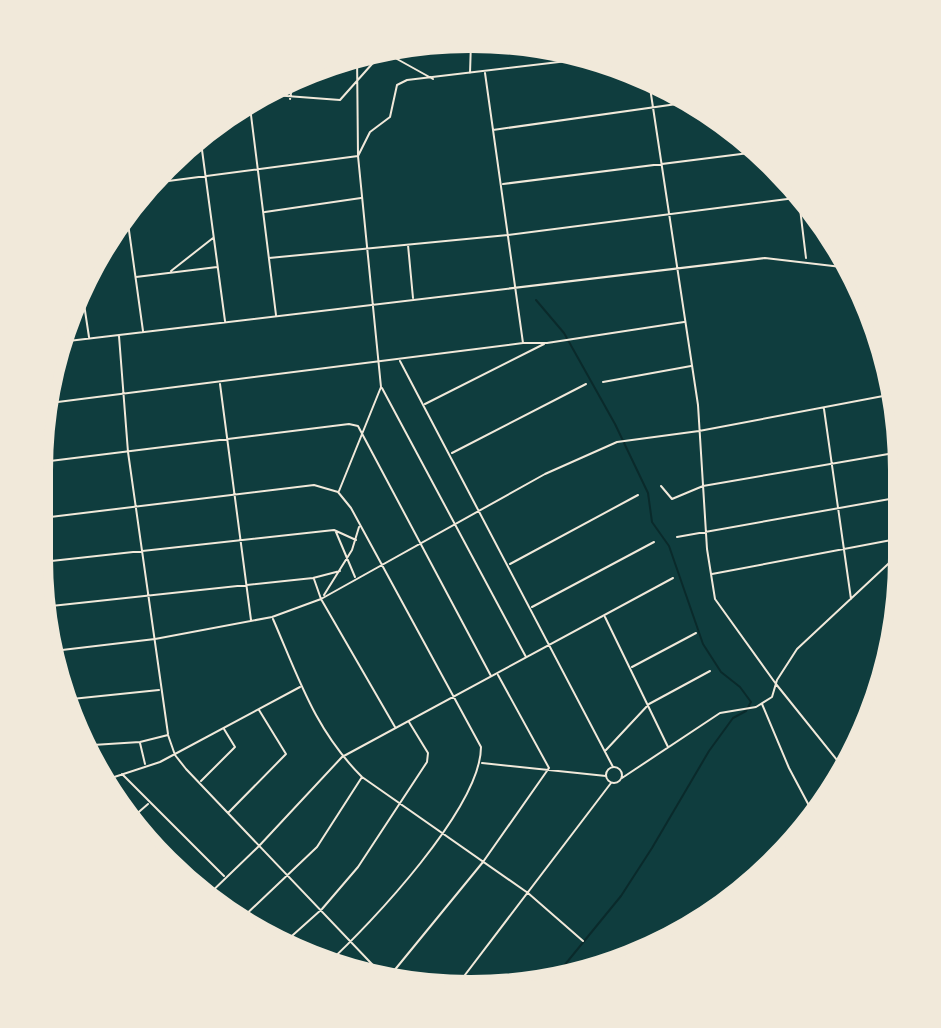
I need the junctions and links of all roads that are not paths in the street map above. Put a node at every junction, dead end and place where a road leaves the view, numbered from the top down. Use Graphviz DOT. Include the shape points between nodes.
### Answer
graph roads {
  1 [pos="471,48"];
  2 [pos="391,56"];
  3 [pos="383,57"];
  4 [pos="573,61"];
  5 [pos="356,63"];
  6 [pos="485,72"];
  7 [pos="470,74"];
  8 [pos="434,80"];
  9 [pos="355,83"];
  10 [pos="292,88"];
  11 [pos="650,89"];
  12 [pos="275,97"];
  13 [pos="290,99"];
  14 [pos="680,104"];
  15 [pos="653,108"];
  16 [pos="250,110"];
  17 [pos="493,130"];
  18 [pos="201,145"];
  19 [pos="749,153"];
  20 [pos="358,156"];
  21 [pos="661,163"];
  22 [pos="258,169"];
  23 [pos="206,176"];
  24 [pos="163,182"];
  25 [pos="502,184"];
  26 [pos="362,198"];
  27 [pos="793,198"];
  28 [pos="801,207"];
  29 [pos="263,212"];
  30 [pos="669,214"];
  31 [pos="128,223"];
  32 [pos="508,235"];
  33 [pos="214,238"];
  34 [pos="407,242"];
  35 [pos="367,247"];
  36 [pos="269,258"];
  37 [pos="806,260"];
  38 [pos="838,262"];
  39 [pos="835,265"];
  40 [pos="840,266"];
  41 [pos="218,267"];
  42 [pos="677,268"];
  43 [pos="169,273"];
  44 [pos="136,277"];
  45 [pos="516,287"];
  46 [pos="414,300"];
  47 [pos="84,302"];
  48 [pos="374,304"];
  49 [pos="277,316"];
  50 [pos="225,322"];
  51 [pos="684,322"];
  52 [pos="143,332"];
  53 [pos="119,335"];
  54 [pos="89,338"];
  55 [pos="68,341"];
  56 [pos="523,343"];
  57 [pos="547,343"];
  58 [pos="399,359"];
  59 [pos="380,361"];
  60 [pos="691,366"];
  61 [pos="220,382"];
  62 [pos="603,382"];
  63 [pos="586,384"];
  64 [pos="381,387"];
  65 [pos="122,394"];
  66 [pos="886,396"];
  67 [pos="54,403"];
  68 [pos="424,404"];
  69 [pos="824,409"];
  70 [pos="699,431"];
  71 [pos="361,432"];
  72 [pos="227,441"];
  73 [pos="128,452"];
  74 [pos="892,453"];
  75 [pos="450,454"];
  76 [pos="48,461"];
  77 [pos="832,464"];
  78 [pos="661,486"];
  79 [pos="703,486"];
  80 [pos="338,492"];
  81 [pos="234,494"];
  82 [pos="638,495"];
  83 [pos="893,498"];
  84 [pos="136,507"];
  85 [pos="838,508"];
  86 [pos="478,512"];
  87 [pos="48,517"];
  88 [pos="455,524"];
  89 [pos="359,525"];
  90 [pos="334,530"];
  91 [pos="706,531"];
  92 [pos="677,537"];
  93 [pos="240,538"];
  94 [pos="356,540"];
  95 [pos="893,540"];
  96 [pos="654,542"];
  97 [pos="419,543"];
  98 [pos="143,549"];
  99 [pos="844,549"];
  100 [pos="346,559"];
  101 [pos="893,560"];
  102 [pos="48,561"];
  103 [pos="381,563"];
  104 [pos="509,564"];
  105 [pos="340,571"];
  106 [pos="711,574"];
  107 [pos="313,578"];
  108 [pos="356,578"];
  109 [pos="673,578"];
  110 [pos="246,583"];
  111 [pos="149,594"];
  112 [pos="321,599"];
  113 [pos="851,600"];
  114 [pos="51,606"];
  115 [pos="531,607"];
  116 [pos="604,616"];
  117 [pos="272,617"];
  118 [pos="251,621"];
  119 [pos="696,633"];
  120 [pos="155,639"];
  121 [pos="549,646"];
  122 [pos="58,650"];
  123 [pos="526,658"];
  124 [pos="631,668"];
  125 [pos="710,671"];
  126 [pos="497,674"];
  127 [pos="491,676"];
  128 [pos="776,684"];
  129 [pos="302,687"];
  130 [pos="160,690"];
  131 [pos="454,697"];
  132 [pos="72,699"];
  133 [pos="762,703"];
  134 [pos="649,704"];
  135 [pos="258,709"];
  136 [pos="409,721"];
  137 [pos="224,728"];
  138 [pos="396,728"];
  139 [pos="168,735"];
  140 [pos="140,742"];
  141 [pos="93,745"];
  142 [pos="668,747"];
  143 [pos="605,751"];
  144 [pos="175,755"];
  145 [pos="342,757"];
  146 [pos="481,763"];
  147 [pos="839,763"];
  148 [pos="146,766"];
  149 [pos="613,767"];
  150 [pos="549,768"];
  151 [pos="122,774"];
  152 [pos="606,776"];
  153 [pos="362,777"];
  154 [pos="110,778"];
  155 [pos="622,778"];
  156 [pos="199,783"];
  157 [pos="611,783"];
  158 [pos="150,802"];
  159 [pos="399,803"];
  160 [pos="811,808"];
  161 [pos="228,813"];
  162 [pos="135,815"];
  163 [pos="440,834"];
  164 [pos="259,846"];
  165 [pos="483,862"];
  166 [pos="288,875"];
  167 [pos="225,877"];
  168 [pos="211,891"];
  169 [pos="528,893"];
  170 [pos="322,909"];
  171 [pos="246,915"];
  172 [pos="289,938"];
  173 [pos="351,941"];
  174 [pos="583,941"];
  175 [pos="334,958"];
  176 [pos="376,969"];
  177 [pos="394,973"];
  178 [pos="461,980"];
  1 -- 7 [label="street"];
  2 -- 8 [label="street"];
  3 -- 9 [label="street"];
  4 -- 6 [label="street"];
  5 -- 9 [label="street"];
  6 -- 7 [label="street"];
  6 -- 17 [label="street"];
  7 -- 8 [label="street"];
  8 -- 20 [label="street" via="397,85 390,117 370,132"];
  9 -- 13 [label="street" via="340,100"];
  9 -- 20 [label="street"];
  10 -- 13 [label="street"];
  11 -- 15 [label="street"];
  12 -- 13 [label="street"];
  14 -- 15 [label="street"];
  15 -- 17 [label="street"];
  15 -- 21 [label="street"];
  16 -- 22 [label="street"];
  17 -- 25 [label="street"];
  18 -- 23 [label="street"];
  19 -- 21 [label="street"];
  20 -- 22 [label="street"];
  20 -- 26 [label="street"];
  21 -- 25 [label="street"];
  21 -- 30 [label="street"];
  22 -- 23 [label="street"];
  22 -- 29 [label="street"];
  23 -- 24 [label="street"];
  23 -- 33 [label="street"];
  25 -- 32 [label="street"];
  26 -- 29 [label="street"];
  26 -- 35 [label="street"];
  27 -- 30 [label="street"];
  28 -- 37 [label="street"];
  29 -- 36 [label="street"];
  30 -- 32 [label="street"];
  30 -- 42 [label="street"];
  31 -- 44 [label="street"];
  32 -- 34 [label="street"];
  32 -- 45 [label="street"];
  33 -- 41 [label="street"];
  33 -- 43 [label="street"];
  34 -- 35 [label="street"];
  34 -- 46 [label="street"];
  35 -- 36 [label="street"];
  35 -- 48 [label="street"];
  36 -- 49 [label="street"];
  37 -- 39 [label="street"];
  37 -- 42 [label="street" via="765,258"];
  38 -- 39 [label="street"];
  39 -- 40 [label="street"];
  41 -- 43 [label="street"];
  41 -- 50 [label="street"];
  42 -- 45 [label="street"];
  42 -- 51 [label="street"];
  43 -- 44 [label="street"];
  44 -- 52 [label="street"];
  45 -- 46 [label="street"];
  45 -- 56 [label="street"];
  46 -- 48 [label="street"];
  47 -- 54 [label="street"];
  48 -- 49 [label="street"];
  48 -- 59 [label="street"];
  49 -- 50 [label="street"];
  50 -- 52 [label="street"];
  51 -- 57 [label="street"];
  51 -- 60 [label="street"];
  52 -- 53 [label="street"];
  53 -- 54 [label="street"];
  53 -- 65 [label="street"];
  54 -- 55 [label="street"];
  56 -- 57 [label="street"];
  56 -- 58 [label="street"];
  57 -- 68 [label="street"];
  58 -- 59 [label="street"];
  58 -- 68 [label="street"];
  59 -- 61 [label="street"];
  59 -- 64 [label="street"];
  60 -- 62 [label="street"];
  60 -- 70 [label="street"];
  61 -- 65 [label="street"];
  61 -- 72 [label="street"];
  63 -- 75 [label="street"];
  64 -- 71 [label="street"];
  64 -- 88 [label="street"];
  65 -- 67 [label="street"];
  65 -- 73 [label="street"];
  66 -- 69 [label="street"];
  68 -- 75 [label="street"];
  69 -- 70 [label="street"];
  69 -- 77 [label="street"];
  70 -- 79 [label="street"];
  70 -- 86 [label="street" via="617,442"];
  71 -- 72 [label="street" via="349,424"];
  71 -- 80 [label="street"];
  71 -- 97 [label="street"];
  72 -- 73 [label="street"];
  72 -- 81 [label="street"];
  73 -- 76 [label="street"];
  73 -- 84 [label="street"];
  74 -- 77 [label="street"];
  75 -- 86 [label="street"];
  77 -- 79 [label="street"];
  77 -- 85 [label="street"];
  78 -- 79 [label="street" via="672,499"];
  79 -- 91 [label="street"];
  80 -- 81 [label="street" via="314,485"];
  80 -- 89 [label="street"];
  81 -- 84 [label="street"];
  81 -- 93 [label="street"];
  82 -- 104 [label="street"];
  83 -- 85 [label="street"];
  84 -- 87 [label="street"];
  84 -- 98 [label="street"];
  85 -- 91 [label="street"];
  85 -- 99 [label="street"];
  86 -- 88 [label="street"];
  86 -- 104 [label="street"];
  88 -- 97 [label="street"];
  88 -- 123 [label="street"];
  89 -- 94 [label="street"];
  89 -- 103 [label="street"];
  90 -- 93 [label="street"];
  90 -- 94 [label="street"];
  90 -- 100 [label="street"];
  91 -- 92 [label="street"];
  91 -- 106 [label="street"];
  93 -- 98 [label="street"];
  93 -- 110 [label="street"];
  94 -- 100 [label="street"];
  95 -- 99 [label="street"];
  96 -- 115 [label="street"];
  97 -- 103 [label="street"];
  97 -- 127 [label="street"];
  98 -- 102 [label="street"];
  98 -- 111 [label="street"];
  99 -- 106 [label="street"];
  99 -- 113 [label="street"];
  100 -- 105 [label="street"];
  100 -- 108 [label="street"];
  101 -- 113 [label="street"];
  103 -- 108 [label="street"];
  103 -- 131 [label="street"];
  104 -- 115 [label="street"];
  105 -- 107 [label="street"];
  105 -- 112 [label="street"];
  106 -- 128 [label="street" via="715,599"];
  107 -- 110 [label="street"];
  107 -- 112 [label="street"];
  108 -- 112 [label="street"];
  109 -- 116 [label="street"];
  110 -- 111 [label="street"];
  110 -- 118 [label="street"];
  111 -- 114 [label="street"];
  111 -- 120 [label="street"];
  112 -- 117 [label="street"];
  112 -- 138 [label="street"];
  113 -- 128 [label="street" via="797,649"];
  115 -- 121 [label="street"];
  116 -- 121 [label="street"];
  116 -- 124 [label="street"];
  117 -- 118 [label="street"];
  117 -- 129 [label="street"];
  118 -- 120 [label="street"];
  119 -- 124 [label="street"];
  120 -- 122 [label="street"];
  120 -- 130 [label="street"];
  121 -- 123 [label="street"];
  121 -- 143 [label="street"];
  123 -- 126 [label="street"];
  124 -- 134 [label="street"];
  125 -- 134 [label="street"];
  126 -- 127 [label="street"];
  126 -- 150 [label="street"];
  127 -- 131 [label="street"];
  128 -- 133 [label="street" via="772,697"];
  128 -- 147 [label="street"];
  129 -- 135 [label="street"];
  129 -- 145 [label="street"];
  130 -- 132 [label="street"];
  130 -- 139 [label="street"];
  131 -- 136 [label="street"];
  131 -- 146 [label="street" via="481,747"];
  133 -- 142 [label="street" via="720,713"];
  133 -- 160 [label="street"];
  134 -- 142 [label="street"];
  134 -- 143 [label="street"];
  135 -- 137 [label="street"];
  135 -- 161 [label="street" via="286,754"];
  136 -- 138 [label="street"];
  136 -- 159 [label="street" via="428,753 427,762"];
  137 -- 144 [label="street"];
  137 -- 156 [label="street" via="235,747"];
  138 -- 145 [label="street"];
  139 -- 140 [label="street"];
  139 -- 144 [label="street"];
  140 -- 141 [label="street"];
  140 -- 148 [label="street"];
  142 -- 155 [label="street"];
  143 -- 149 [label="street"];
  144 -- 148 [label="street"];
  144 -- 156 [label="street"];
  145 -- 153 [label="street"];
  145 -- 164 [label="street"];
  146 -- 150 [label="street"];
  146 -- 163 [label="street"];
  148 -- 151 [label="street"];
  149 -- 152 [label="street"];
  149 -- 155 [label="street"];
  150 -- 152 [label="street"];
  150 -- 165 [label="street"];
  151 -- 154 [label="street"];
  151 -- 158 [label="street"];
  152 -- 157 [label="street"];
  153 -- 159 [label="street"];
  153 -- 166 [label="street" via="317,847"];
  155 -- 157 [label="street"];
  156 -- 161 [label="street"];
  157 -- 169 [label="street"];
  158 -- 162 [label="street"];
  158 -- 167 [label="street"];
  159 -- 163 [label="street"];
  159 -- 170 [label="street" via="358,867"];
  161 -- 164 [label="street"];
  163 -- 165 [label="street"];
  163 -- 173 [label="street" via="392,899"];
  164 -- 166 [label="street"];
  164 -- 167 [label="street"];
  165 -- 169 [label="street"];
  165 -- 177 [label="street"];
  166 -- 170 [label="street"];
  166 -- 171 [label="street"];
  167 -- 168 [label="street"];
  169 -- 174 [label="street"];
  169 -- 178 [label="street"];
  170 -- 172 [label="street"];
  170 -- 173 [label="street"];
  173 -- 175 [label="street"];
  173 -- 176 [label="street"];
}
